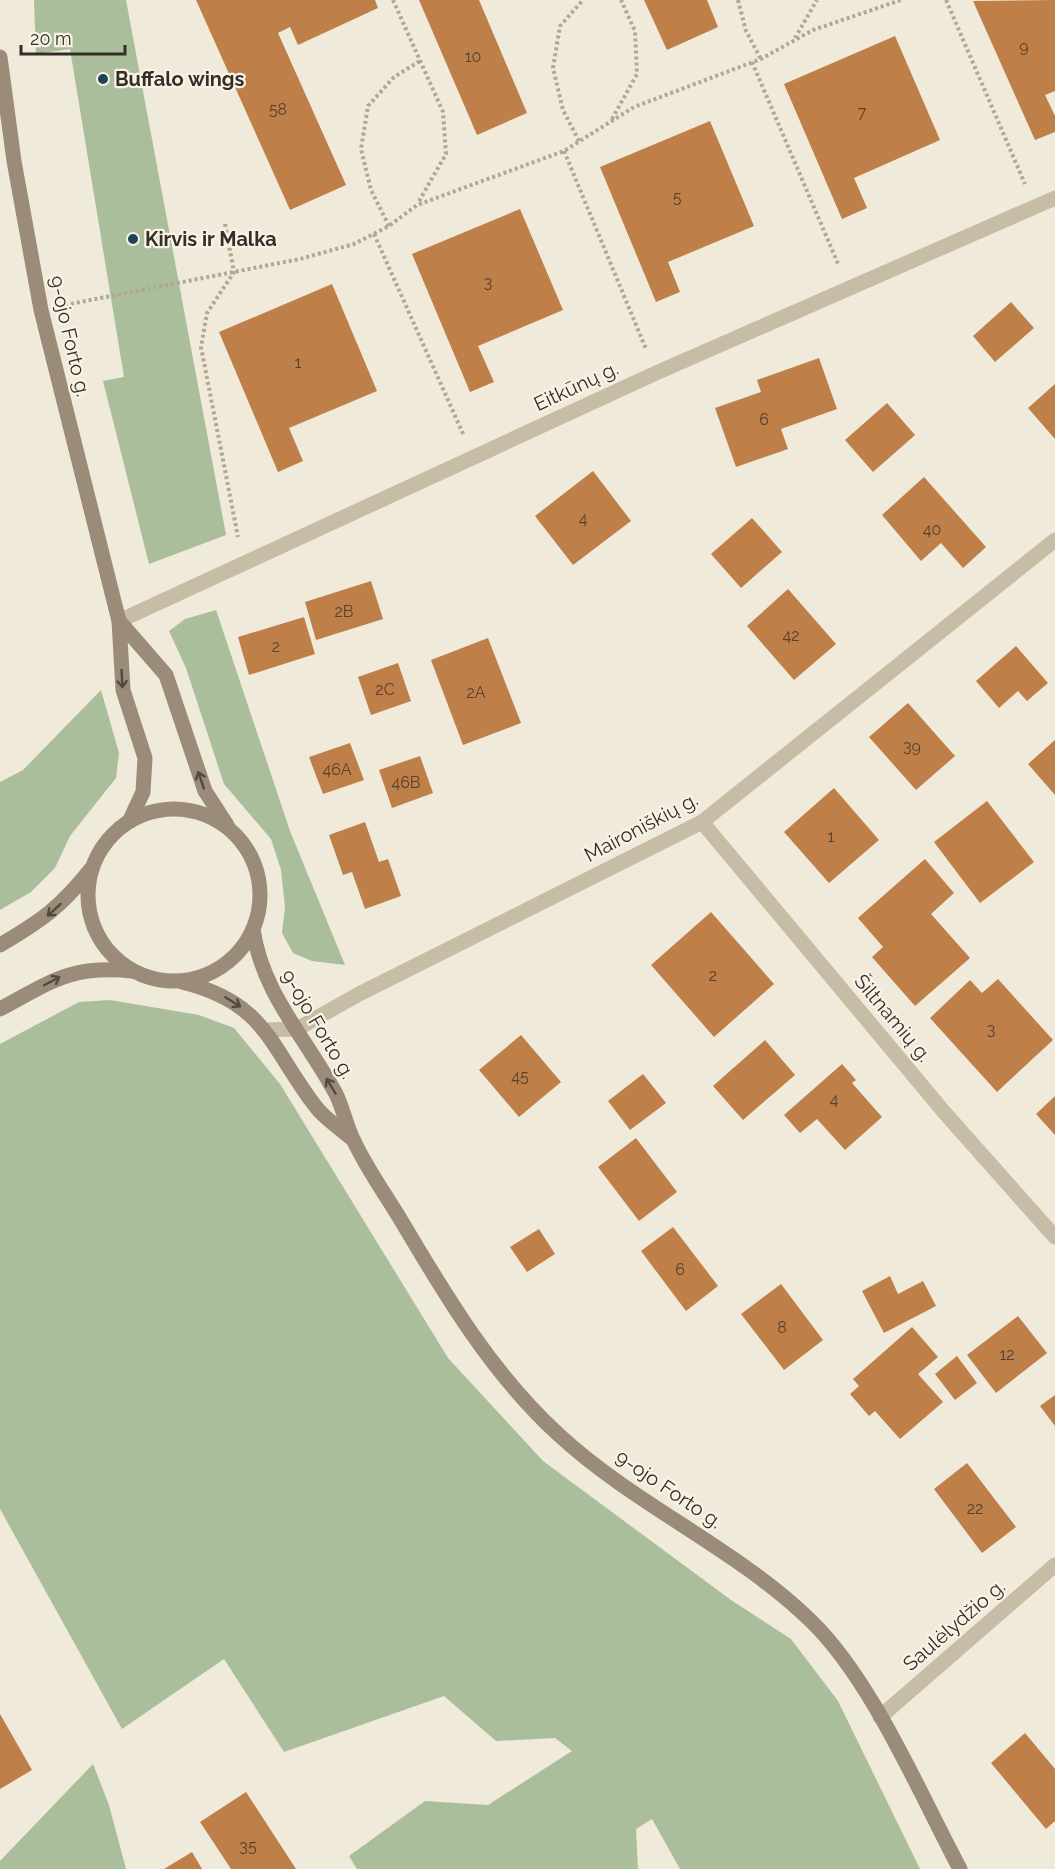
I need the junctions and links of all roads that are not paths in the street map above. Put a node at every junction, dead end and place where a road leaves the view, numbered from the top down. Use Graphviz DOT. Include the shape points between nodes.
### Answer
graph roads {
  1 [pos="0,57"];
  2 [pos="1055,198"];
  3 [pos="1055,540"];
  4 [pos="119,621"];
  5 [pos="130,820"];
  6 [pos="702,822"];
  7 [pos="231,830"];
  8 [pos="93,866"];
  9 [pos="253,928"];
  10 [pos="0,945"];
  11 [pos="135,972"];
  12 [pos="179,981"];
  13 [pos="0,1009"];
  14 [pos="297,1029"];
  15 [pos="266,1030"];
  16 [pos="353,1140"];
  17 [pos="1055,1237"];
  18 [pos="1055,1565"];
  19 [pos="880,1717"];
  20 [pos="960,1869"];
  1 -- 4 [label="main road, 9-ojo Forto g." via="41,310"];
  2 -- 4 [label="street, Eitkūnų g." via="656,373"];
  3 -- 6 [label="street, Maironiškių g."];
  4 -- 5 [label="main road, 9-ojo Forto g., one-way" via="123,690 145,758 143,792"];
  7 -- 4 [label="main road, 9-ojo Forto g., one-way" via="205,791 166,675"];
  5 -- 7 [label="main road" via="155,810 182,809 208,815"];
  5 -- 8 [label="main road" via="101,848"];
  6 -- 14 [label="street, Maironiškių g."];
  6 -- 17 [label="street, Šiltnamių g." via="936,1102"];
  7 -- 9 [label="main road" via="248,850 258,875 260,902"];
  8 -- 10 [label="main road, one-way" via="44,920"];
  8 -- 11 [label="main road" via="88,891 90,915 99,938 115,958"];
  9 -- 12 [label="main road" via="241,949 223,965 202,976"];
  9 -- 14 [label="main road, 9-ojo Forto g." via="266,980"];
  11 -- 12 [label="main road"];
  13 -- 11 [label="main road, one-way" via="64,975 101,968"];
  12 -- 15 [label="main road, 9-ojo Forto g., one-way" via="210,989 233,1001"];
  14 -- 15 [label="street"];
  16 -- 14 [label="main road, 9-ojo Forto g., one-way" via="336,1096"];
  15 -- 16 [label="main road, 9-ojo Forto g." via="317,1109"];
  16 -- 19 [label="main road, 9-ojo Forto g." via="475,1340 521,1396 560,1436 618,1481 767,1583 813,1623 845,1662"];
  18 -- 19 [label="street, Saulėlydžio g."];
  19 -- 20 [label="main road, 9-ojo Forto g."];
}
